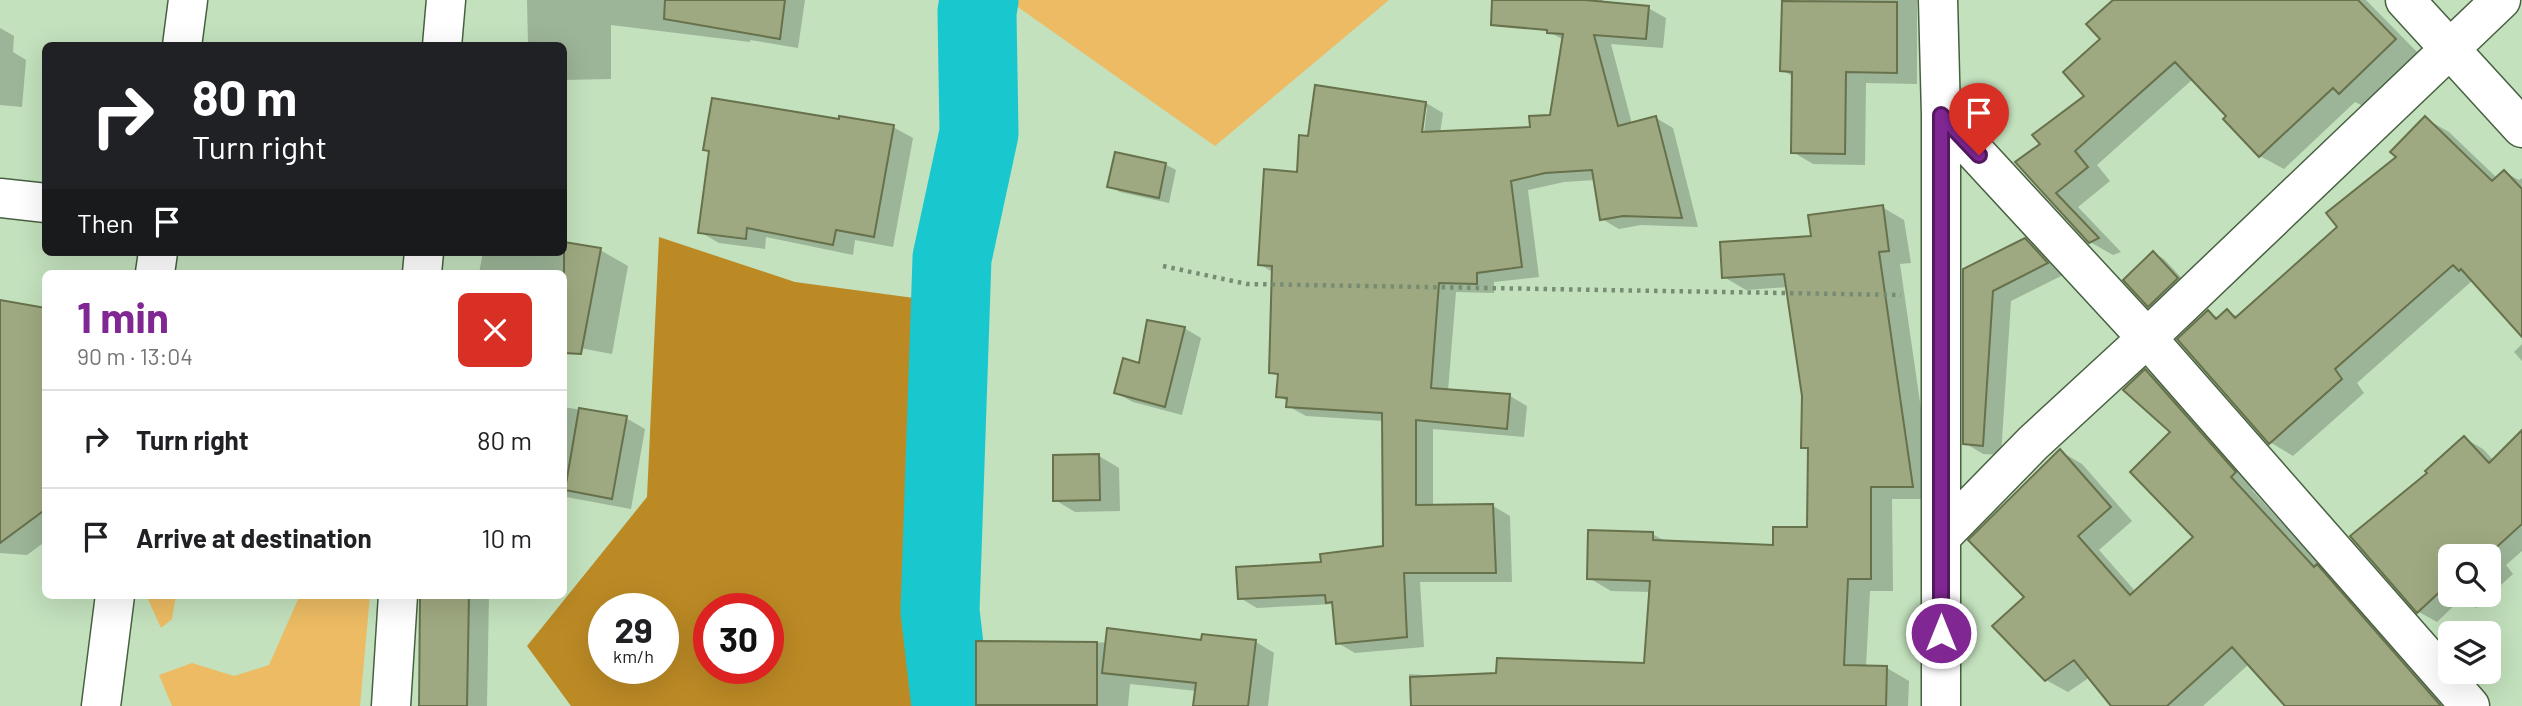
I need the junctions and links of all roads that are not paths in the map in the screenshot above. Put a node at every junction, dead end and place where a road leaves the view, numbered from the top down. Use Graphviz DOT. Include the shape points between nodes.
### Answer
graph roads {
  1 [pos="188,0"];
  2 [pos="446,0"];
  3 [pos="1938,0"];
  4 [pos="2405,0"];
  5 [pos="2501,0"];
  6 [pos="183,42"];
  7 [pos="442,42"];
  8 [pos="2449,48"];
  9 [pos="1941,115"];
  10 [pos="2522,128"];
  11 [pos="0,198"];
  12 [pos="42,203"];
  13 [pos="2147,338"];
  14 [pos="1942,536"];
  15 [pos="114,599"];
  16 [pos="398,599"];
  17 [pos="101,706"];
  18 [pos="391,706"];
  19 [pos="1941,706"];
  20 [pos="2470,706"];
  1 -- 6 [label="street"];
  2 -- 7 [label="street"];
  3 -- 9 [label="street"];
  4 -- 8 [label="street"];
  5 -- 8 [label="street"];
  8 -- 10 [label="street"];
  8 -- 13 [label="street"];
  9 -- 13 [label="street"];
  9 -- 14 [label="street"];
  11 -- 12 [label="street"];
  13 -- 14 [label="street" via="2033,443"];
  13 -- 20 [label="street"];
  14 -- 19 [label="street"];
  15 -- 17 [label="street"];
  16 -- 18 [label="street"];
}
